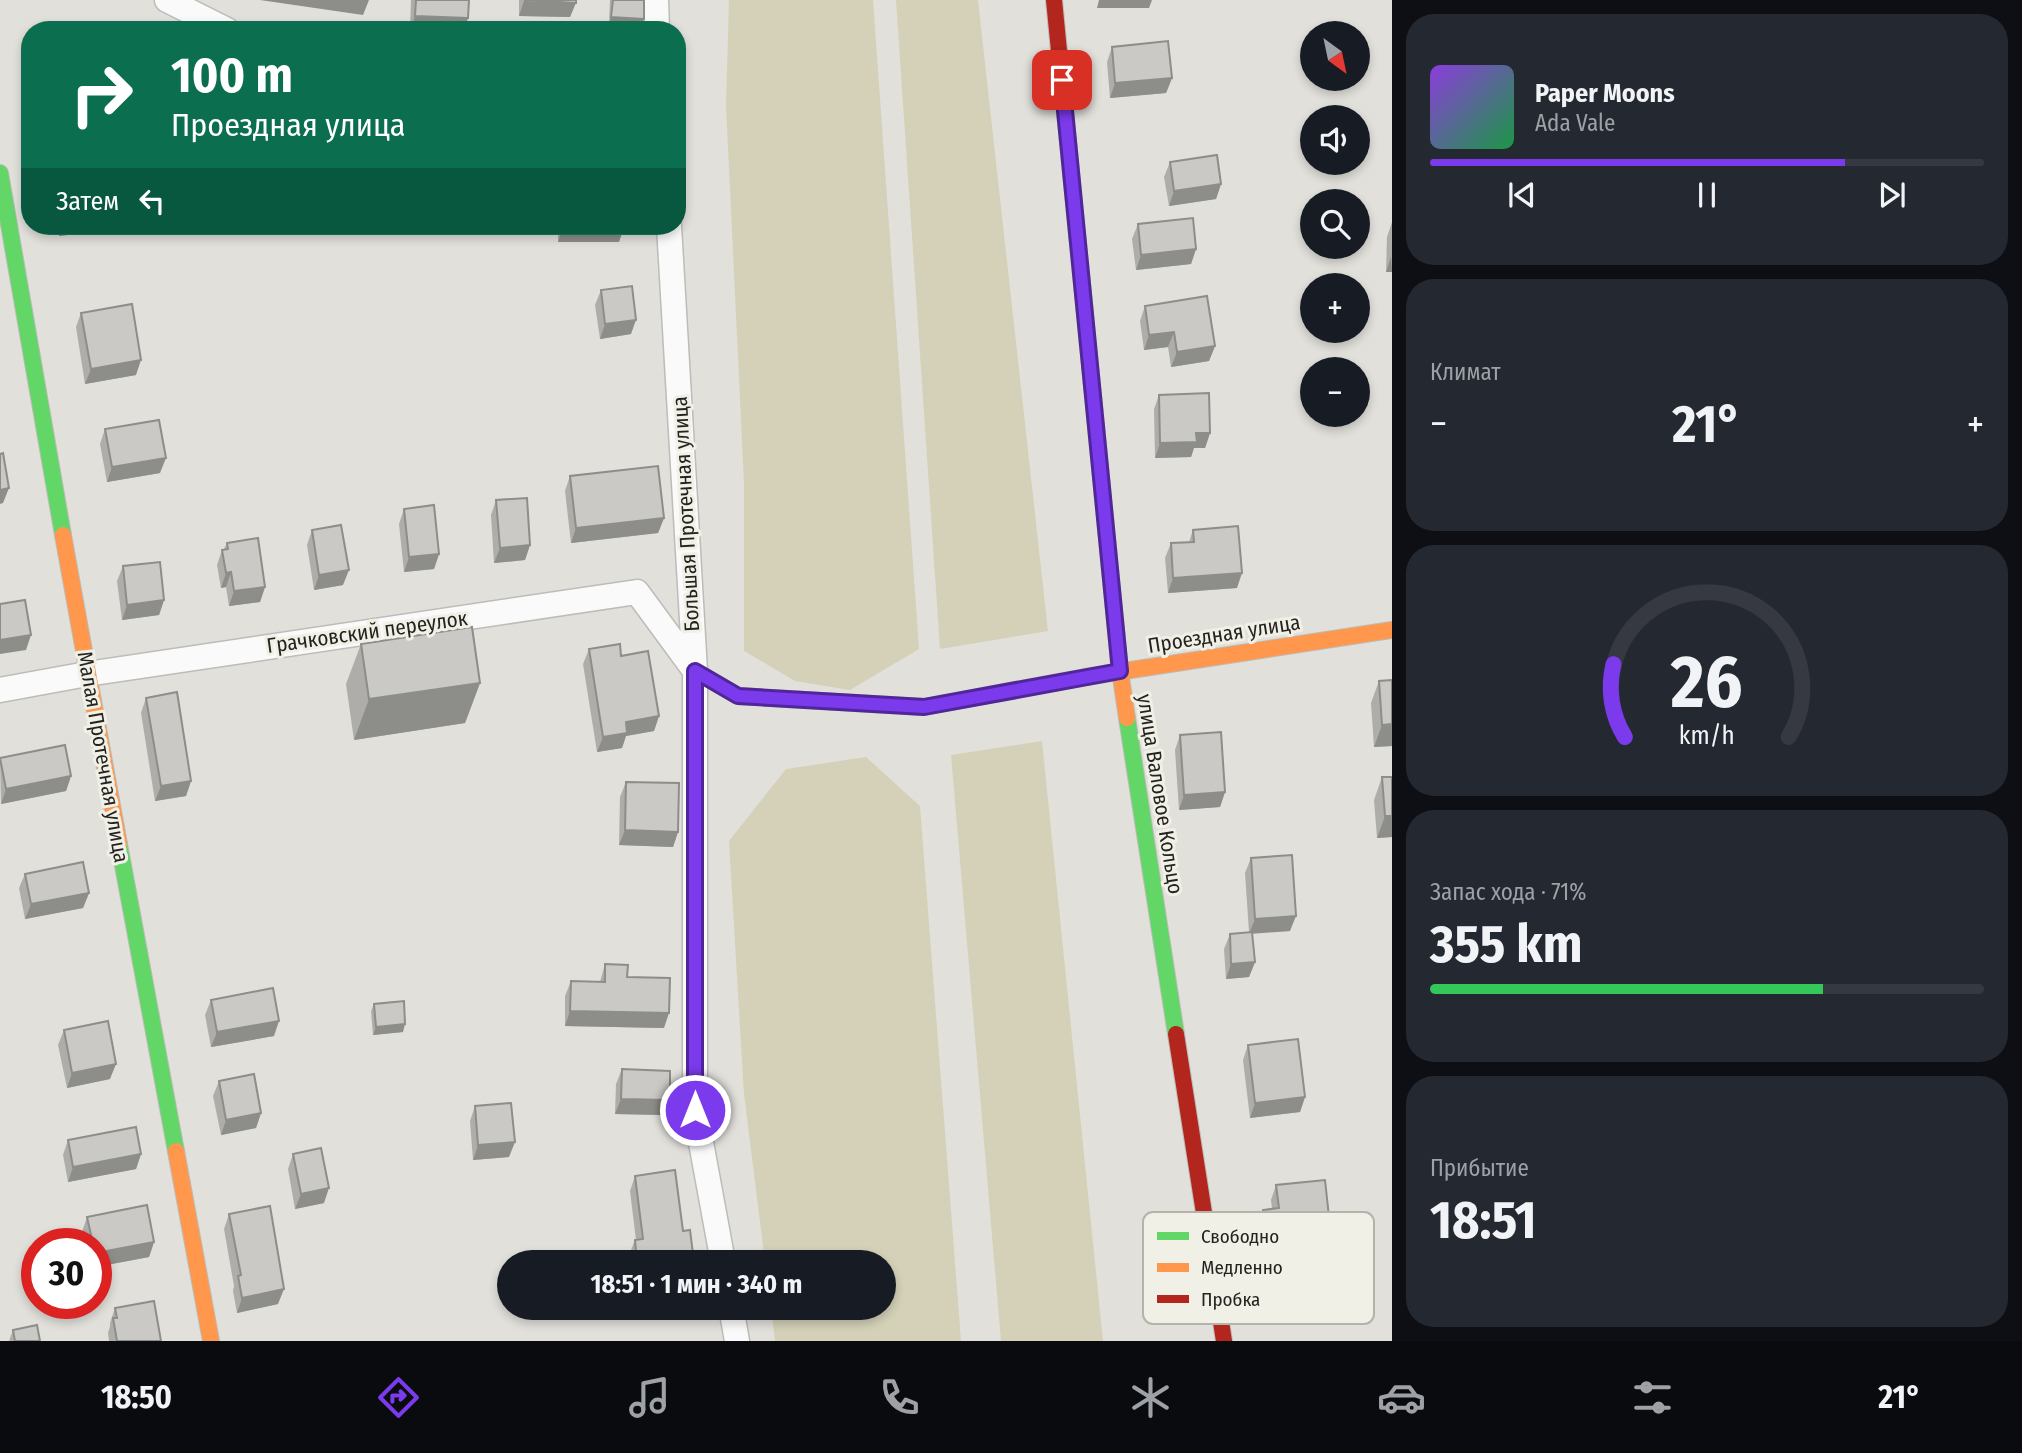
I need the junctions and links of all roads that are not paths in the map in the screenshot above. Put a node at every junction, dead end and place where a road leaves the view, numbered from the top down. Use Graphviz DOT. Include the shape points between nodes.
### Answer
graph roads {
  1 [pos="167,0"];
  2 [pos="656,0"];
  3 [pos="1055,0"];
  4 [pos="209,21"];
  5 [pos="657,21"];
  6 [pos="0,173"];
  7 [pos="670,235"];
  8 [pos="1392,629"];
  9 [pos="695,671"];
  10 [pos="1120,671"];
  11 [pos="87,674"];
  12 [pos="0,690"];
  13 [pos="1204,1212"];
  14 [pos="721,1250"];
  15 [pos="733,1320"];
  16 [pos="211,1341"];
  17 [pos="737,1341"];
  1 -- 4 [label="street"];
  2 -- 5 [label="street"];
  3 -- 10 [label="street, улица Валовое Кольцо"];
  6 -- 11 [label="street, Малая Протечная улица"];
  7 -- 9 [label="street, Большая Протечная улица"];
  8 -- 10 [label="street, Проездная улица"];
  9 -- 10 [label="street, Проездная улица" via="738,696 924,707"];
  9 -- 11 [label="street, Грачковский переулок" via="637,592"];
  9 -- 14 [label="street, Большая Протечная улица" via="695,1110"];
  10 -- 13 [label="street, улица Валовое Кольцо"];
  11 -- 12 [label="street, Грачковский переулок"];
  11 -- 16 [label="street, Малая Протечная улица"];
  15 -- 17 [label="street"];
}
